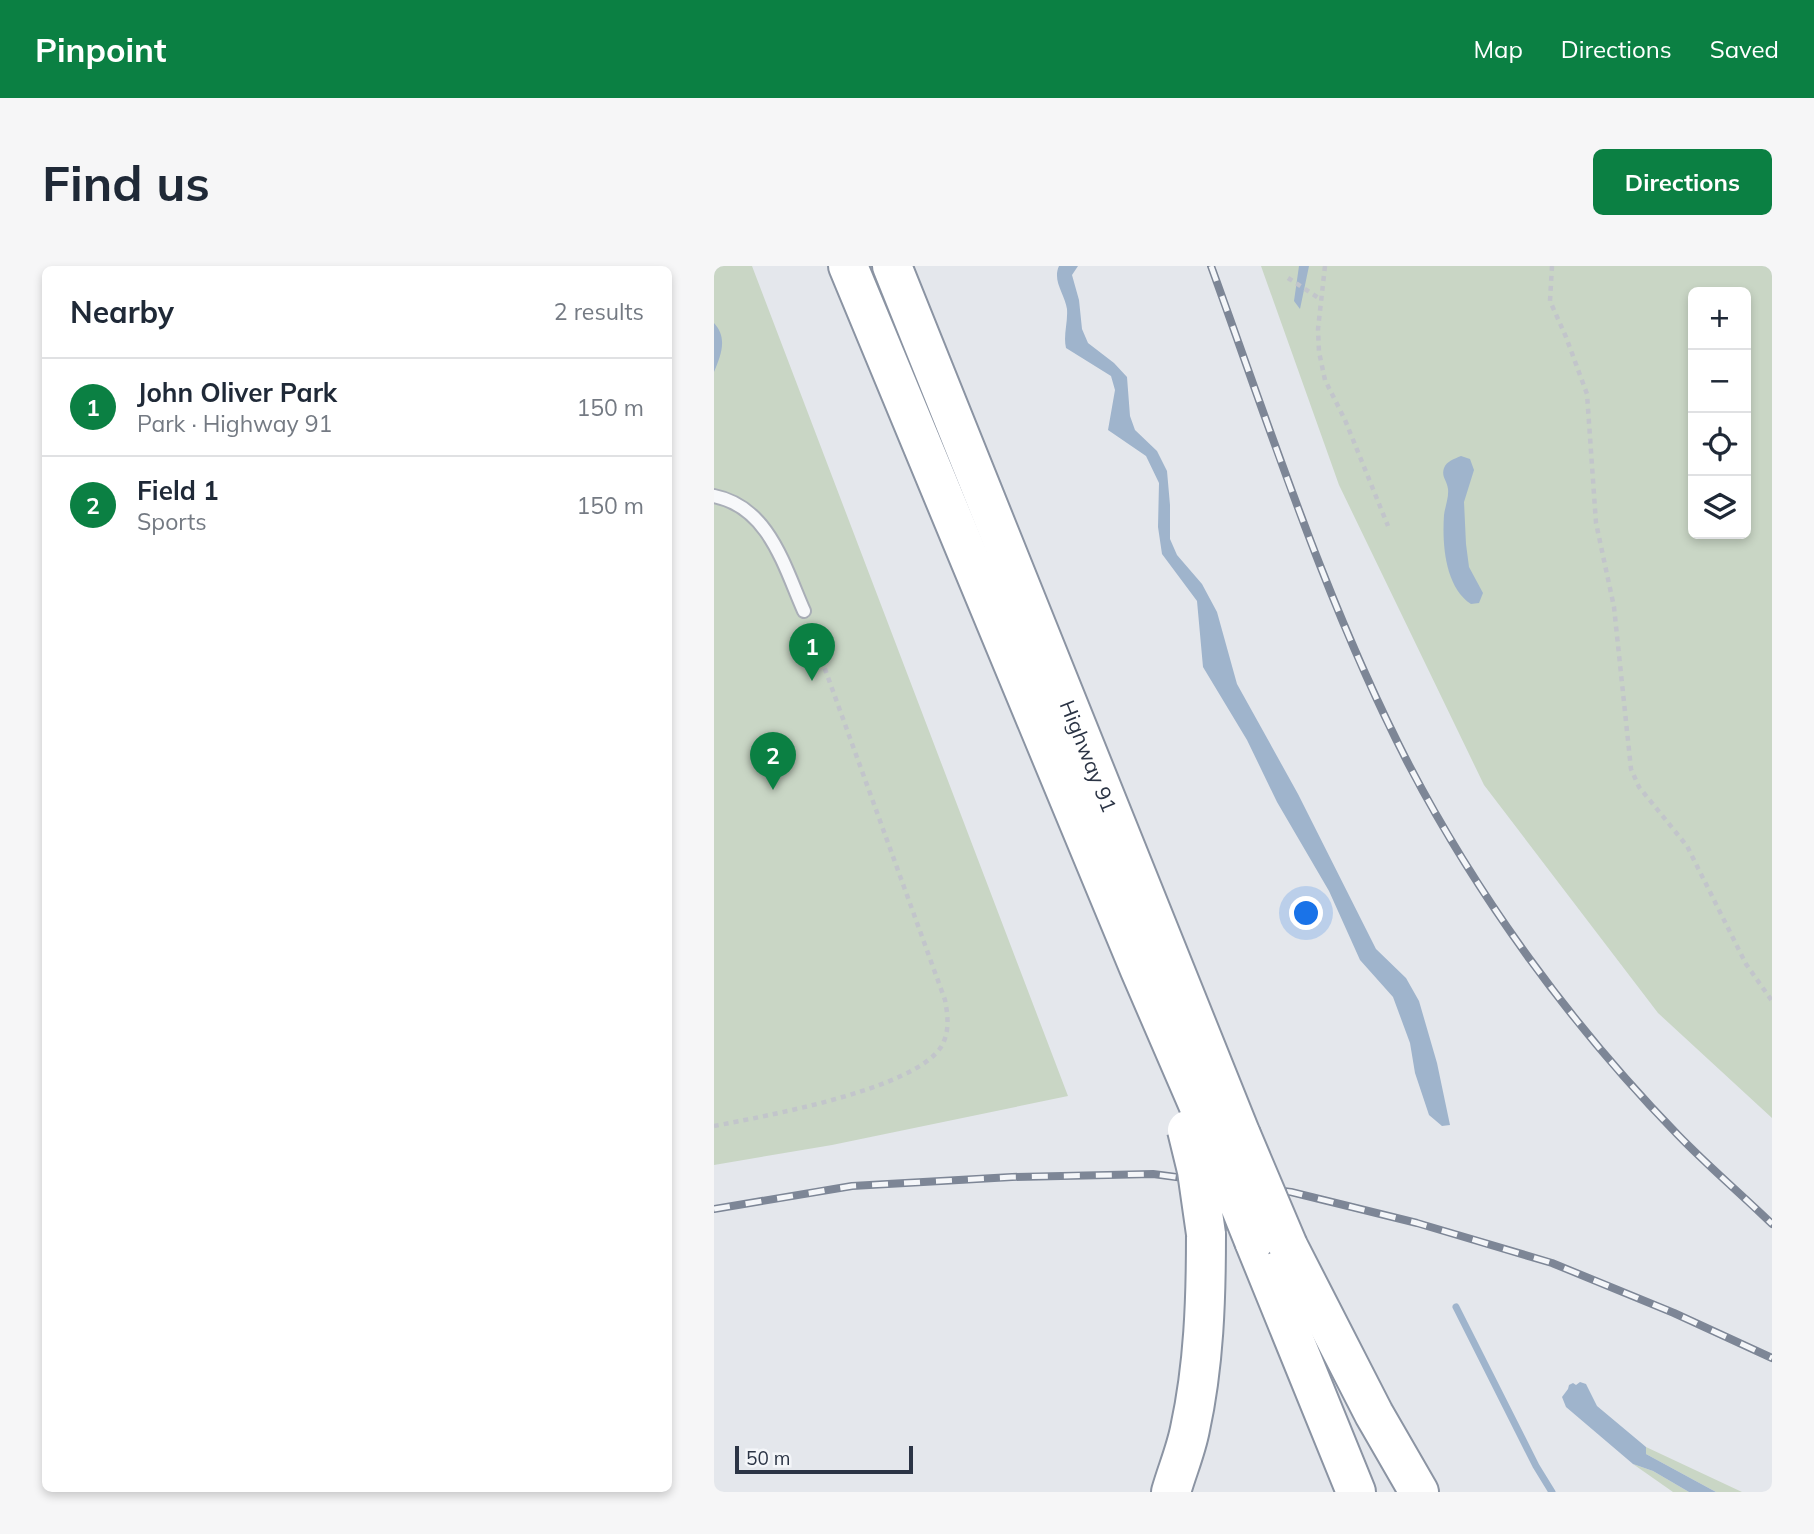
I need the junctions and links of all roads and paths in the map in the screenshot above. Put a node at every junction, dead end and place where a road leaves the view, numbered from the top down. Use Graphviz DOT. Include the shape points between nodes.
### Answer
graph roads {
  1 [pos="848,266"];
  2 [pos="892,266"];
  3 [pos="1325,266"];
  4 [pos="1552,266"];
  5 [pos="1288,278"];
  6 [pos="1320,299"];
  7 [pos="714,496"];
  8 [pos="1388,526"];
  9 [pos="804,611"];
  10 [pos="1772,1001"];
  11 [pos="714,1126"];
  12 [pos="1213,1132"];
  13 [pos="1271,1243"];
  14 [pos="1171,1492"];
  15 [pos="1356,1492"];
  16 [pos="1384,1492"];
  17 [pos="1419,1492"];
  1 -- 12 [label="highway, Highway 91" via="1142,973"];
  2 -- 12 [label="highway, Highway 91"];
  3 -- 6 [label="path"];
  4 -- 10 [label="path" via="1549,301 1587,394 1597,523 1614,607 1631,769 1639,787 1687,846 1746,964"];
  5 -- 6 [label="path"];
  6 -- 8 [label="path" via="1319,352 1325,380"];
  7 -- 9 [label="lane" via="755,517 772,538"];
  9 -- 11 [label="path" via="945,1000 947,1030 934,1055 888,1083"];
  12 -- 13 [label="highway, Highway 91, bridge"];
  12 -- 14 [label="highway, bridge" via="1197,1171 1206,1234 1201,1363 1190,1431"];
  13 -- 15 [label="highway"];
  13 -- 16 [label="highway"];
  13 -- 17 [label="highway"];
}
